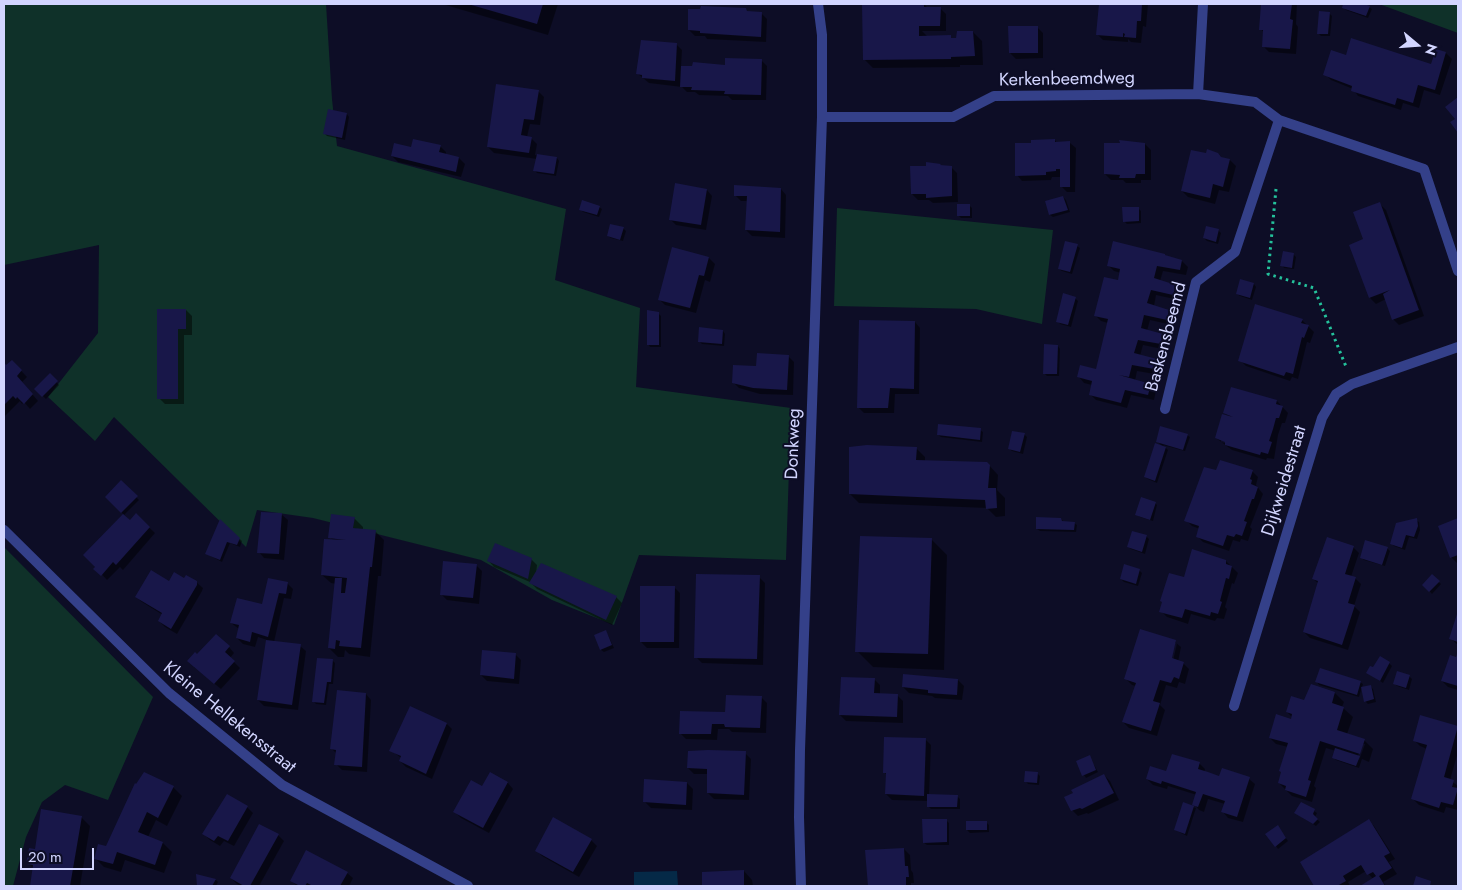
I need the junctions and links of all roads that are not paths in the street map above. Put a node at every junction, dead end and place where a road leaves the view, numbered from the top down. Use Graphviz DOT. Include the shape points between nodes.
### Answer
graph roads {
  1 [pos="818,4"];
  2 [pos="1203,4"];
  3 [pos="1198,94"];
  4 [pos="822,117"];
  5 [pos="1279,120"];
  6 [pos="1458,271"];
  7 [pos="1458,347"];
  8 [pos="1165,408"];
  9 [pos="4,530"];
  10 [pos="1234,706"];
  11 [pos="468,886"];
  12 [pos="801,886"];
  1 -- 4 [label="street, Donkweg" via="822,35"];
  2 -- 3 [label="street"];
  3 -- 4 [label="street, Kerkenbeemdweg" via="994,96 953,117"];
  3 -- 5 [label="street, Kerkenbeemdweg" via="1255,102"];
  4 -- 12 [label="street, Donkweg" via="800,740"];
  5 -- 6 [label="street, Kerkenbeemdweg" via="1424,169"];
  5 -- 8 [label="street, Baskensbeemd" via="1235,252 1196,282"];
  7 -- 10 [label="street, Dijkweidestraat" via="1352,384 1336,394 1322,418"];
  9 -- 11 [label="street, Kleine Hellekensstraat" via="169,693 282,785"];
}
